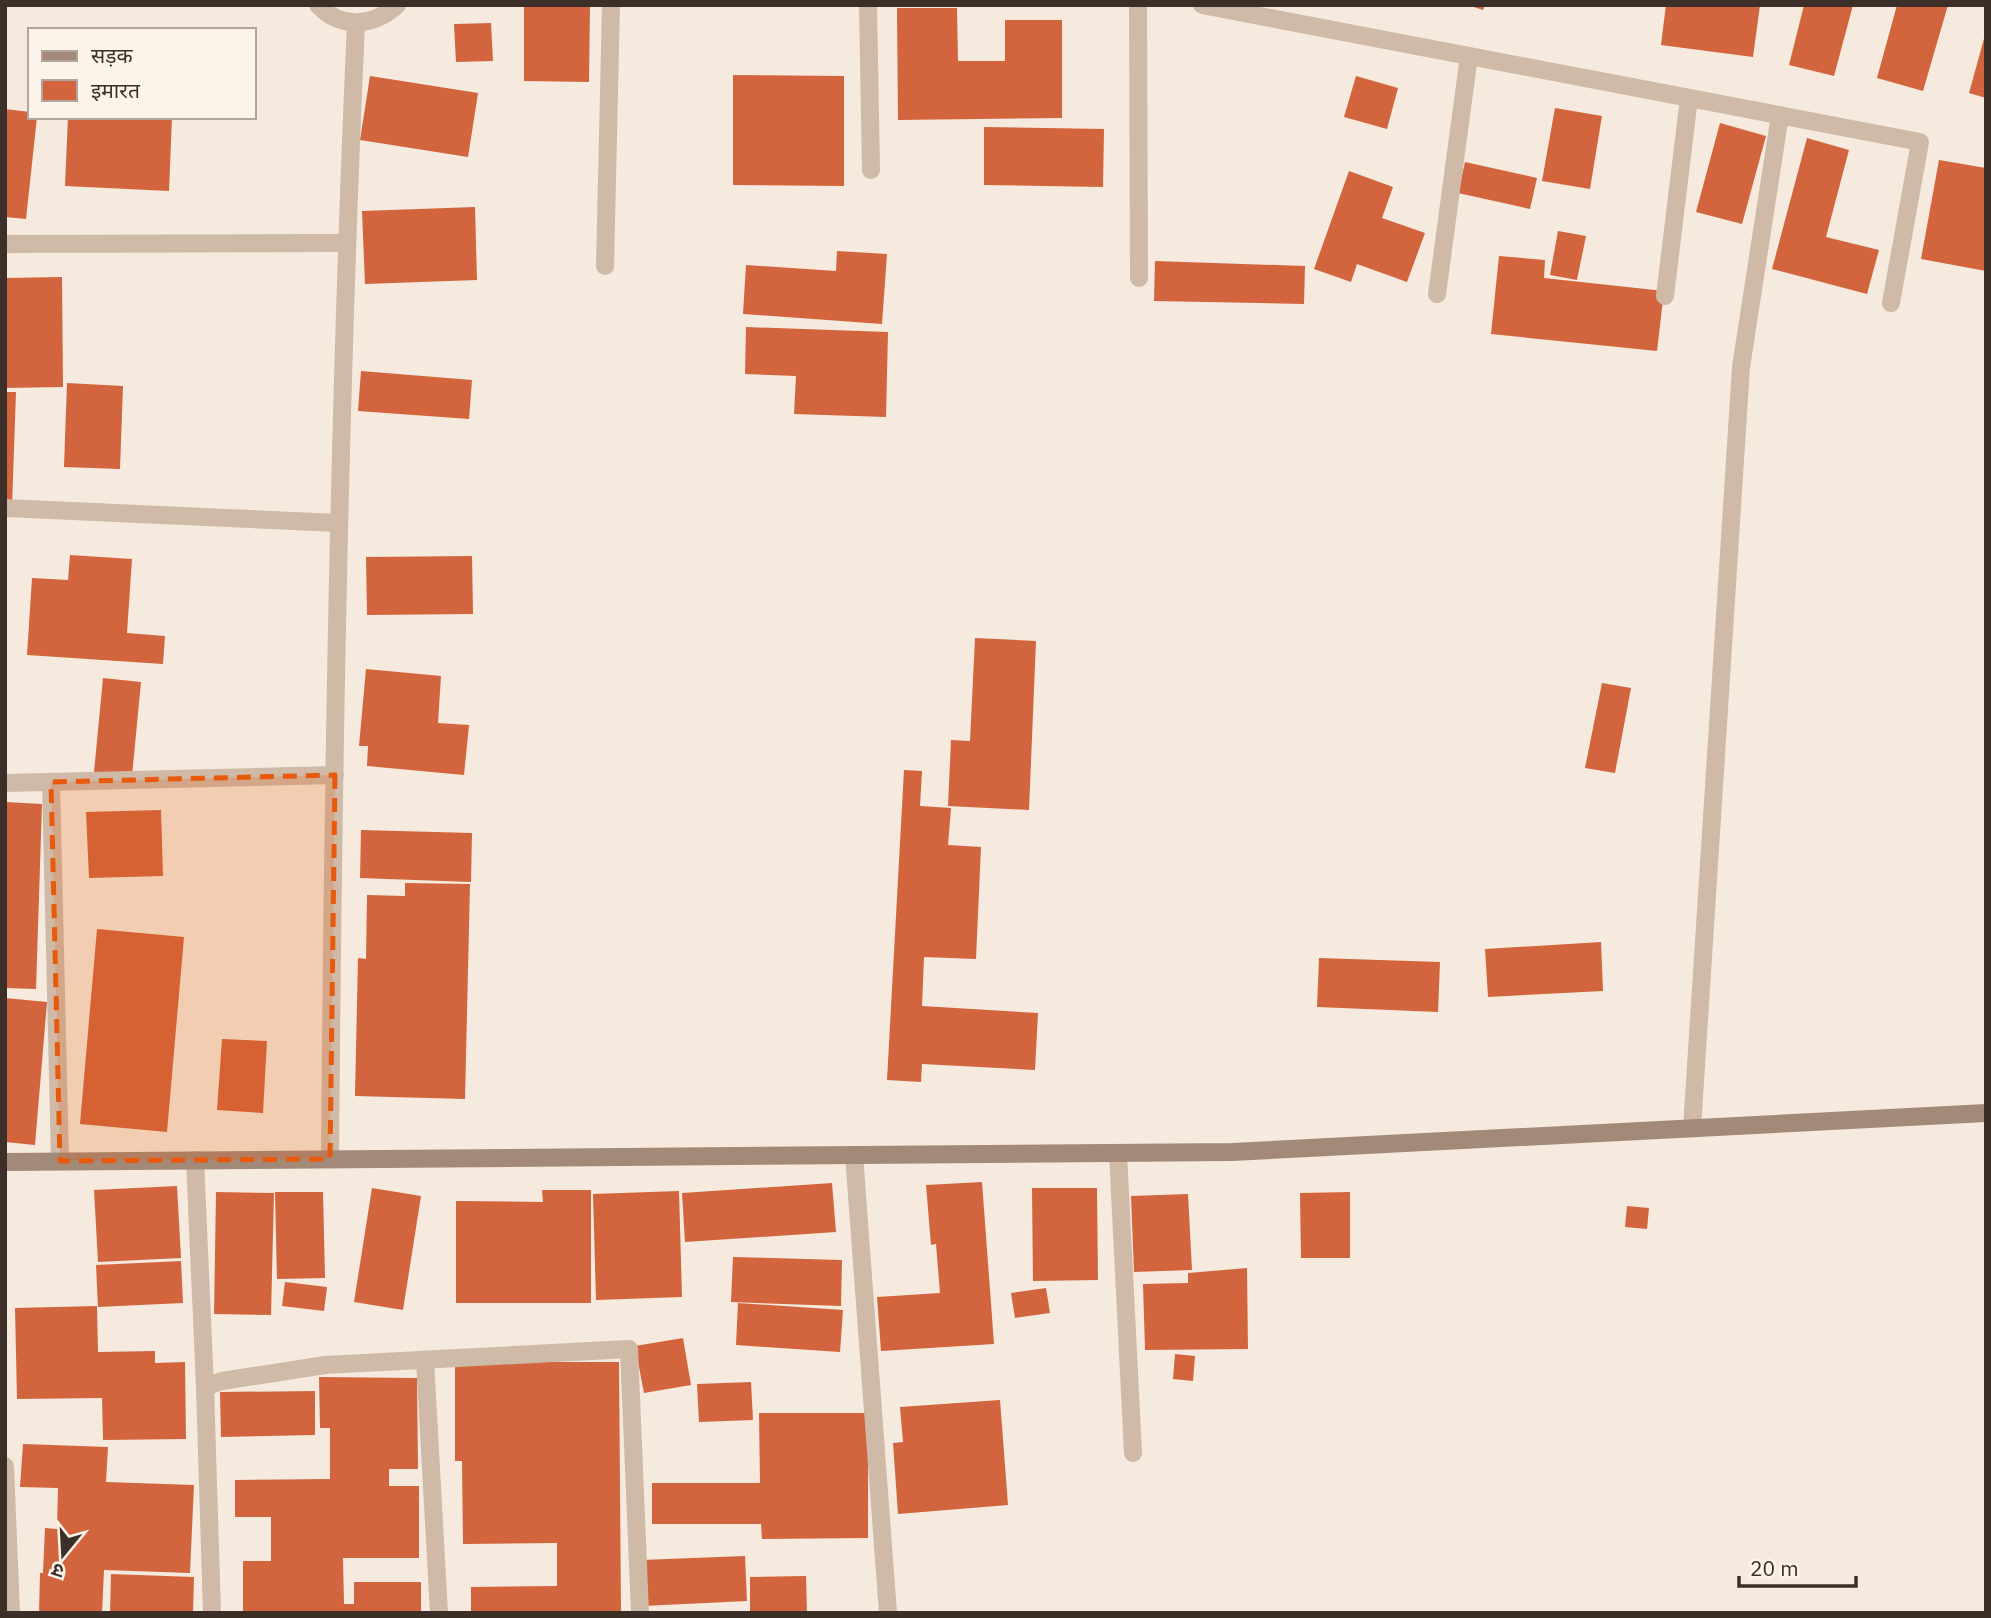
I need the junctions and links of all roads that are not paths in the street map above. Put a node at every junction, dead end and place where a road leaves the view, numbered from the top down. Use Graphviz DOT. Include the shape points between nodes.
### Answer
graph roads {
  1 [pos="318,5"];
  2 [pos="397,5"];
  3 [pos="611,5"];
  4 [pos="868,5"];
  5 [pos="1139,5"];
  6 [pos="1202,5"];
  7 [pos="356,23"];
  8 [pos="1469,56"];
  9 [pos="1689,97"];
  10 [pos="1780,115"];
  11 [pos="871,170"];
  12 [pos="346,243"];
  13 [pos="5,244"];
  14 [pos="605,265"];
  15 [pos="1139,278"];
  16 [pos="1437,294"];
  17 [pos="1665,296"];
  18 [pos="1891,303"];
  19 [pos="5,508"];
  20 [pos="338,523"];
  21 [pos="335,775"];
  22 [pos="51,782"];
  23 [pos="5,783"];
  24 [pos="1986,1113"];
  25 [pos="1692,1128"];
  26 [pos="1118,1153"];
  27 [pos="854,1154"];
  28 [pos="330,1159"];
  29 [pos="195,1160"];
  30 [pos="61,1161"];
  31 [pos="5,1162"];
  32 [pos="425,1360"];
  33 [pos="205,1387"];
  34 [pos="1133,1452"];
  35 [pos="5,1466"];
  36 [pos="11,1613"];
  37 [pos="212,1613"];
  38 [pos="439,1613"];
  39 [pos="640,1613"];
  40 [pos="888,1613"];
  1 -- 7 [label="street" via="338,19"];
  2 -- 7 [label="street" via="373,21"];
  3 -- 14 [label="street"];
  4 -- 11 [label="street"];
  5 -- 15 [label="street"];
  6 -- 8 [label="street"];
  7 -- 12 [label="street"];
  8 -- 9 [label="street"];
  8 -- 16 [label="street"];
  9 -- 10 [label="street"];
  9 -- 17 [label="street"];
  10 -- 18 [label="street" via="1920,142"];
  10 -- 25 [label="street" via="1741,368"];
  12 -- 13 [label="street"];
  12 -- 20 [label="street"];
  19 -- 20 [label="street"];
  20 -- 21 [label="street"];
  21 -- 22 [label="street"];
  21 -- 28 [label="street"];
  22 -- 23 [label="street"];
  22 -- 30 [label="street"];
  24 -- 25 [label="street"];
  25 -- 26 [label="street" via="1232,1152"];
  26 -- 27 [label="street"];
  26 -- 34 [label="street"];
  27 -- 28 [label="street"];
  27 -- 40 [label="street"];
  28 -- 29 [label="street"];
  29 -- 30 [label="street"];
  29 -- 33 [label="street"];
  30 -- 31 [label="street"];
  32 -- 33 [label="street" via="324,1365"];
  32 -- 38 [label="street"];
  32 -- 39 [label="street" via="629,1349"];
  33 -- 37 [label="street"];
  35 -- 36 [label="street"];
}
